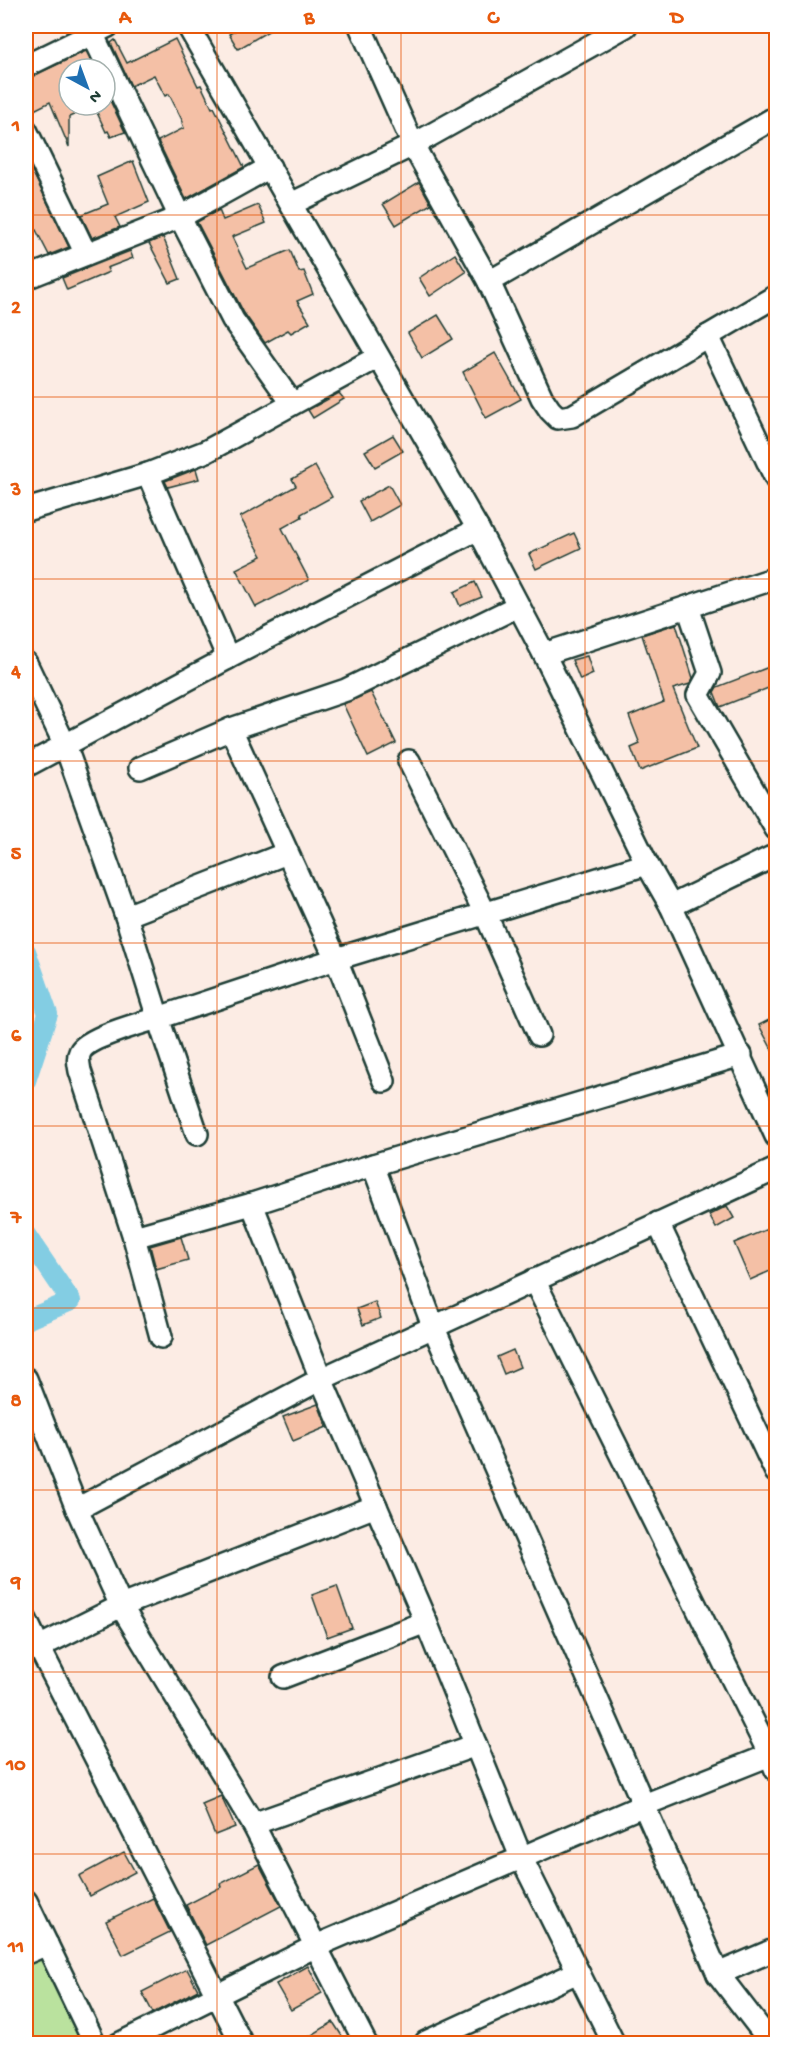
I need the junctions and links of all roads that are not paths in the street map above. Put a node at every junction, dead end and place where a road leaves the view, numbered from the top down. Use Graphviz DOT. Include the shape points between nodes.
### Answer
graph roads {
  1 [pos="188,26"];
  2 [pos="360,26"];
  3 [pos="626,26"];
  4 [pos="100,29"];
  5 [pos="26,66"];
  6 [pos="777,117"];
  7 [pos="26,130"];
  8 [pos="413,145"];
  9 [pos="270,167"];
  10 [pos="291,204"];
  11 [pos="180,217"];
  12 [pos="86,254"];
  13 [pos="26,278"];
  14 [pos="489,282"];
  15 [pos="777,296"];
  16 [pos="708,336"];
  17 [pos="378,357"];
  18 [pos="291,403"];
  19 [pos="148,474"];
  20 [pos="777,479"];
  21 [pos="26,510"];
  22 [pos="478,529"];
  23 [pos="777,578"];
  24 [pos="518,606"];
  25 [pos="688,607"];
  26 [pos="544,654"];
  27 [pos="228,658"];
  28 [pos="26,663"];
  29 [pos="231,729"];
  30 [pos="65,745"];
  31 [pos="409,761"];
  32 [pos="26,766"];
  33 [pos="140,768"];
  34 [pos="777,829"];
  35 [pos="287,853"];
  36 [pos="777,855"];
  37 [pos="647,864"];
  38 [pos="671,906"];
  39 [pos="485,913"];
  40 [pos="126,916"];
  41 [pos="336,959"];
  42 [pos="158,1018"];
  43 [pos="539,1035"];
  44 [pos="741,1055"];
  45 [pos="384,1081"];
  46 [pos="197,1134"];
  47 [pos="777,1136"];
  48 [pos="373,1164"];
  49 [pos="777,1169"];
  50 [pos="252,1204"];
  51 [pos="658,1223"];
  52 [pos="134,1237"];
  53 [pos="534,1280"];
  54 [pos="433,1326"];
  55 [pos="161,1337"];
  56 [pos="26,1379"];
  57 [pos="321,1379"];
  58 [pos="777,1472"];
  59 [pos="376,1506"];
  60 [pos="77,1509"];
  61 [pos="121,1606"];
  62 [pos="26,1620"];
  63 [pos="426,1622"];
  64 [pos="39,1647"];
  65 [pos="283,1677"];
  66 [pos="476,1745"];
  67 [pos="774,1759"];
  68 [pos="644,1805"];
  69 [pos="253,1824"];
  70 [pos="521,1857"];
  71 [pos="26,1901"];
  72 [pos="47,1944"];
  73 [pos="316,1946"];
  74 [pos="777,1948"];
  75 [pos="26,1953"];
  76 [pos="578,1972"];
  77 [pos="718,1974"];
  78 [pos="217,1996"];
  79 [pos="426,2042"];
  80 [pos="95,2043"];
  81 [pos="119,2043"];
  82 [pos="242,2043"];
  83 [pos="366,2043"];
  84 [pos="614,2043"];
  85 [pos="772,2043"];
  1 -- 9 [label="street"];
  2 -- 8 [label="street"];
  3 -- 8 [label="street"];
  4 -- 5 [label="street"];
  4 -- 11 [label="street"];
  6 -- 14 [label="street"];
  7 -- 12 [label="street"];
  8 -- 10 [label="street"];
  8 -- 14 [label="street"];
  9 -- 10 [label="street"];
  9 -- 11 [label="street"];
  10 -- 17 [label="street"];
  11 -- 12 [label="street"];
  11 -- 18 [label="street" via="233,320"];
  12 -- 13 [label="street"];
  14 -- 16 [label="street" via="543,398 558,418 572,416"];
  15 -- 16 [label="street"];
  16 -- 20 [label="street"];
  17 -- 18 [label="street"];
  17 -- 22 [label="street"];
  18 -- 19 [label="street" via="207,451"];
  19 -- 21 [label="street"];
  19 -- 27 [label="street"];
  22 -- 24 [label="street"];
  22 -- 27 [label="street"];
  23 -- 25 [label="street"];
  24 -- 26 [label="street"];
  24 -- 29 [label="street" via="346,690"];
  25 -- 26 [label="street"];
  25 -- 34 [label="street" via="710,673 698,695"];
  26 -- 37 [label="street"];
  27 -- 30 [label="street"];
  28 -- 30 [label="street"];
  29 -- 33 [label="street"];
  29 -- 35 [label="street"];
  30 -- 32 [label="street"];
  30 -- 40 [label="street"];
  31 -- 39 [label="street"];
  35 -- 40 [label="street"];
  35 -- 41 [label="street"];
  36 -- 38 [label="street"];
  37 -- 38 [label="street"];
  37 -- 39 [label="street"];
  38 -- 44 [label="street"];
  39 -- 41 [label="street"];
  39 -- 43 [label="street"];
  40 -- 42 [label="street"];
  41 -- 42 [label="street"];
  41 -- 45 [label="street"];
  42 -- 46 [label="street"];
  42 -- 52 [label="street" via="89,1041 80,1051 79,1060"];
  44 -- 47 [label="street"];
  44 -- 48 [label="street"];
  48 -- 50 [label="street"];
  48 -- 54 [label="street"];
  49 -- 51 [label="street"];
  50 -- 52 [label="street"];
  50 -- 57 [label="street"];
  51 -- 53 [label="street"];
  51 -- 58 [label="street"];
  52 -- 55 [label="street"];
  53 -- 54 [label="street"];
  53 -- 67 [label="street"];
  54 -- 57 [label="street"];
  54 -- 68 [label="street"];
  56 -- 60 [label="street"];
  57 -- 59 [label="street"];
  57 -- 60 [label="street"];
  59 -- 61 [label="street"];
  59 -- 63 [label="street"];
  60 -- 61 [label="street"];
  61 -- 64 [label="street"];
  61 -- 69 [label="street"];
  62 -- 64 [label="street"];
  63 -- 65 [label="street"];
  63 -- 66 [label="street"];
  64 -- 78 [label="street"];
  66 -- 69 [label="street"];
  66 -- 70 [label="street"];
  67 -- 68 [label="street"];
  68 -- 70 [label="street"];
  68 -- 77 [label="street"];
  69 -- 73 [label="street"];
  70 -- 73 [label="street"];
  70 -- 76 [label="street"];
  71 -- 72 [label="street"];
  72 -- 75 [label="street"];
  72 -- 80 [label="street"];
  73 -- 78 [label="street"];
  73 -- 83 [label="street"];
  74 -- 77 [label="street"];
  76 -- 79 [label="street"];
  76 -- 84 [label="street"];
  77 -- 85 [label="street"];
  78 -- 81 [label="street"];
  78 -- 82 [label="street"];
}
